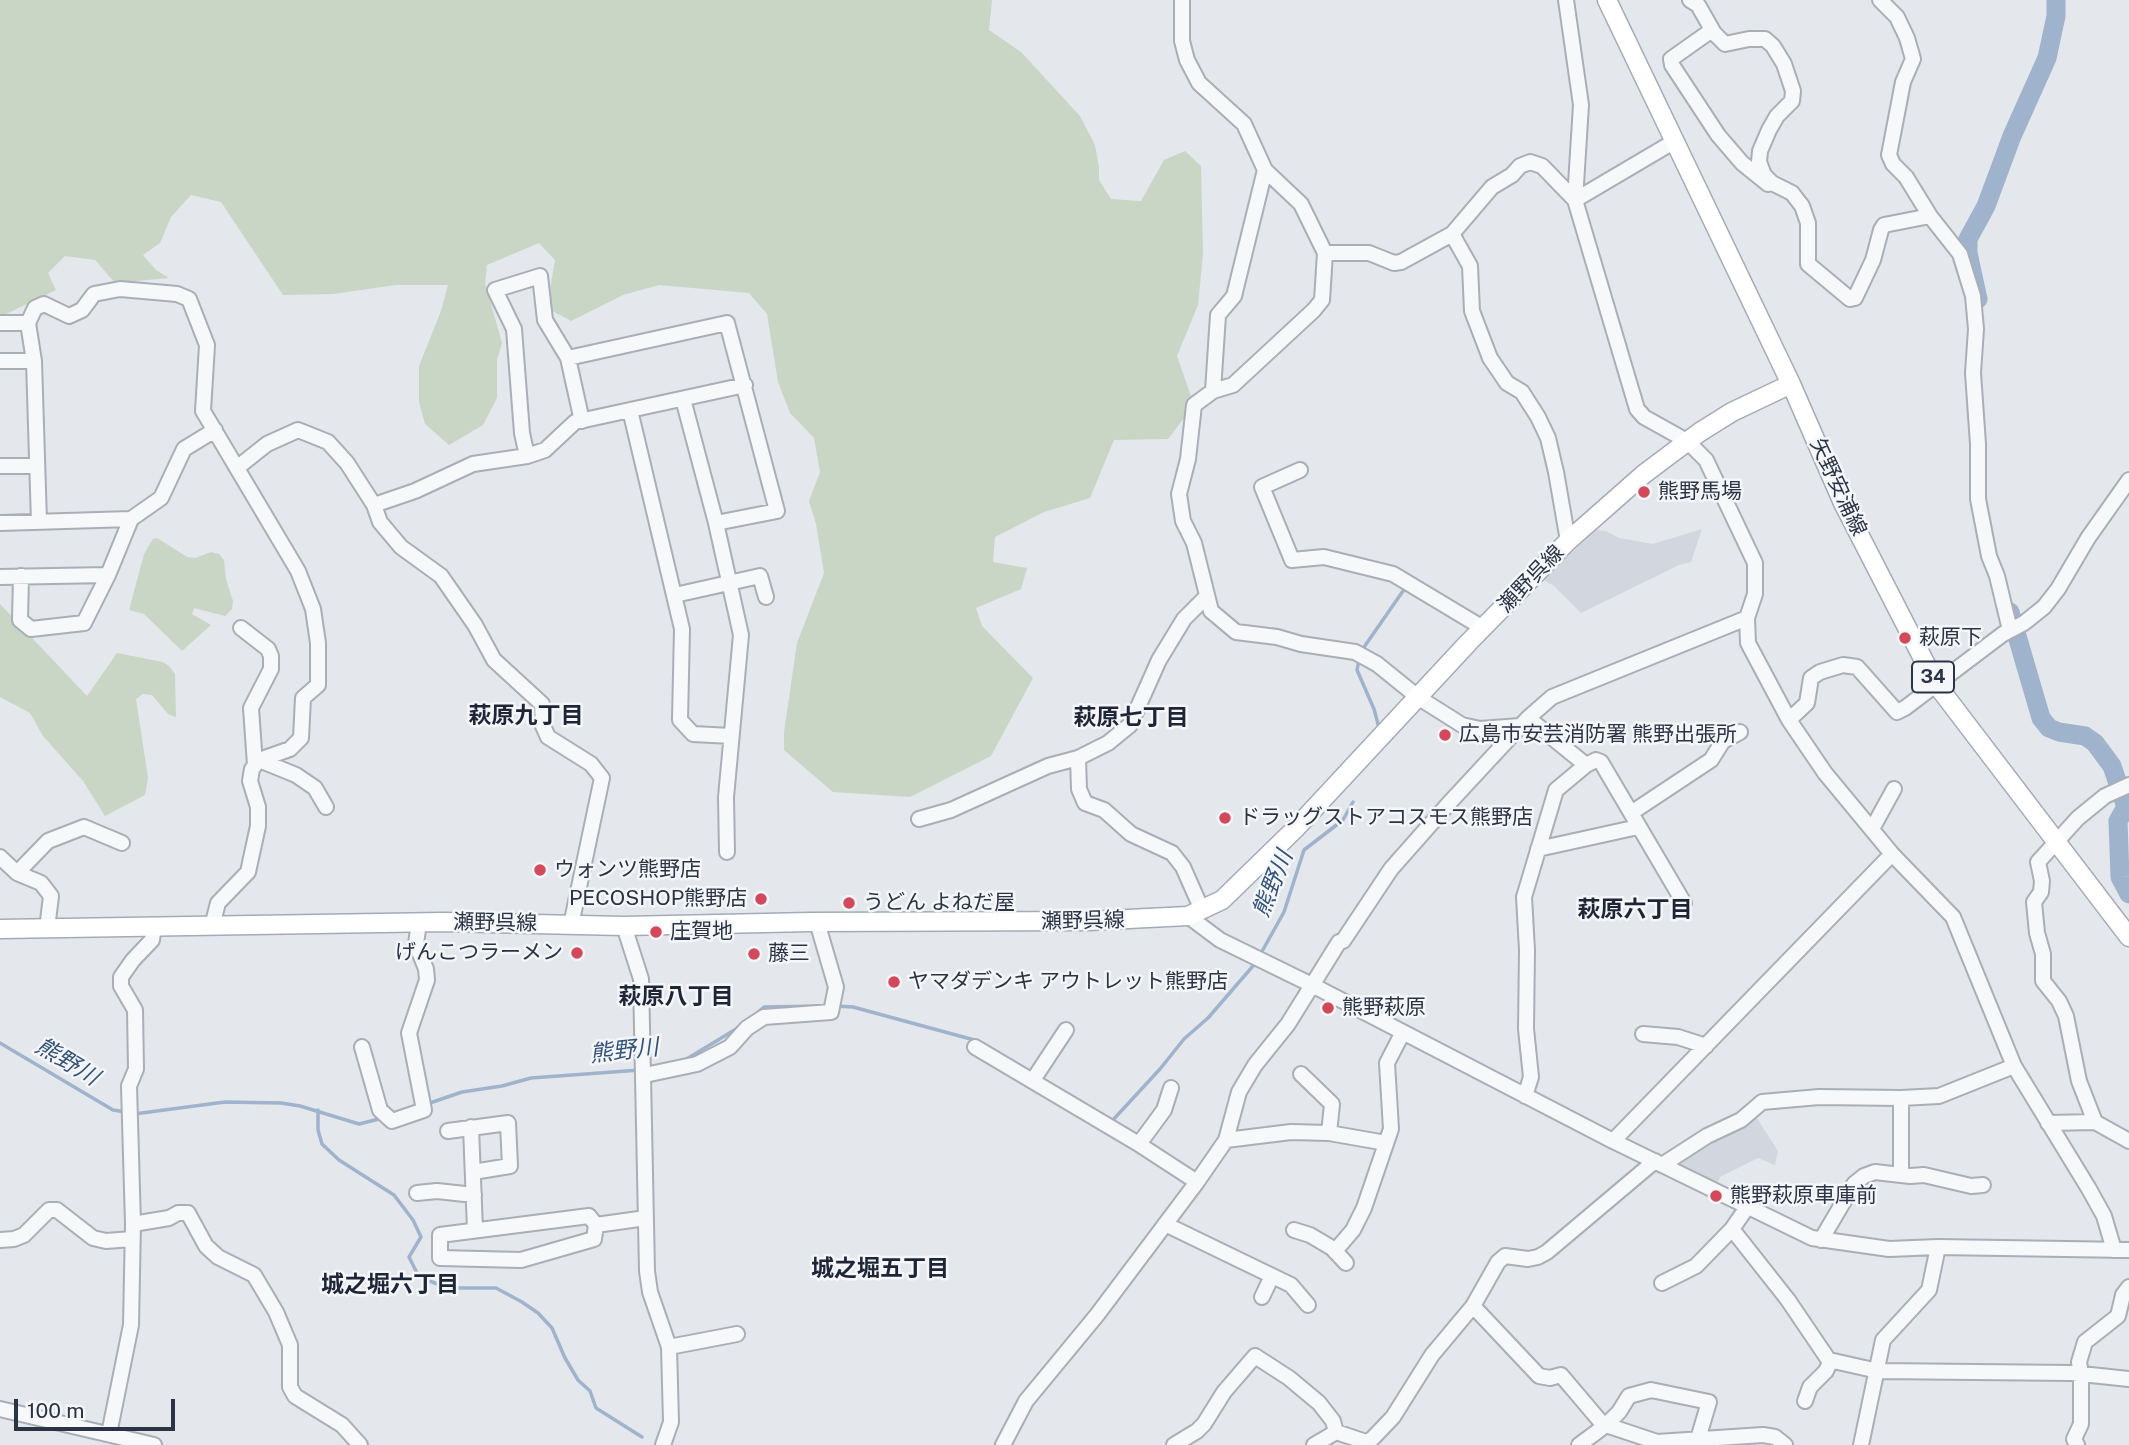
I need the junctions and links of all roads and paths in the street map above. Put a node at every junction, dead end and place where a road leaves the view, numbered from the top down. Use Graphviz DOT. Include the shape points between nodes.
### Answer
graph roads {
  1 [pos="1182,0"];
  2 [pos="1566,0"];
  3 [pos="1607,0"];
  4 [pos="1690,0"];
  5 [pos="1883,1"];
  6 [pos="1712,30"];
  7 [pos="1675,141"];
  8 [pos="1265,170"];
  9 [pos="1772,183"];
  10 [pos="1575,200"];
  11 [pos="1930,216"];
  12 [pos="1452,234"];
  13 [pos="1325,253"];
  14 [pos="0,323"];
  15 [pos="28,323"];
  16 [pos="568,358"];
  17 [pos="34,360"];
  18 [pos="0,361"];
  19 [pos="1791,384"];
  20 [pos="745,385"];
  21 [pos="1213,391"];
  22 [pos="683,399"];
  23 [pos="630,410"];
  24 [pos="582,421"];
  25 [pos="215,430"];
  26 [pos="1687,441"];
  27 [pos="527,456"];
  28 [pos="0,466"];
  29 [pos="36,466"];
  30 [pos="238,467"];
  31 [pos="1300,470"];
  32 [pos="2129,480"];
  33 [pos="374,505"];
  34 [pos="131,519"];
  35 [pos="40,522"];
  36 [pos="0,523"];
  37 [pos="716,523"];
  38 [pos="1568,541"];
  39 [pos="108,575"];
  40 [pos="21,576"];
  41 [pos="0,577"];
  42 [pos="730,583"];
  43 [pos="675,595"];
  44 [pos="1207,596"];
  45 [pos="766,597"];
  46 [pos="1747,618"];
  47 [pos="241,628"];
  48 [pos="1483,628"];
  49 [pos="2010,630"];
  50 [pos="1936,684"];
  51 [pos="1419,698"];
  52 [pos="1789,720"];
  53 [pos="1524,722"];
  54 [pos="1740,732"];
  55 [pos="732,736"];
  56 [pos="1078,758"];
  57 [pos="257,763"];
  58 [pos="1586,765"];
  59 [pos="2129,785"];
  60 [pos="1894,789"];
  61 [pos="326,807"];
  62 [pos="1630,813"];
  63 [pos="919,819"];
  64 [pos="1638,827"];
  65 [pos="1872,830"];
  66 [pos="2055,842"];
  67 [pos="122,843"];
  68 [pos="1538,849"];
  69 [pos="727,852"];
  70 [pos="1892,853"];
  71 [pos="0,857"];
  72 [pos="17,873"];
  73 [pos="1684,903"];
  74 [pos="1195,913"];
  75 [pos="419,922"];
  76 [pos="817,922"];
  77 [pos="571,925"];
  78 [pos="154,926"];
  79 [pos="212,926"];
  80 [pos="624,926"];
  81 [pos="0,929"];
  82 [pos="47,929"];
  83 [pos="2129,937"];
  84 [pos="1312,985"];
  85 [pos="1066,1030"];
  86 [pos="1403,1032"];
  87 [pos="1643,1034"];
  88 [pos="1706,1046"];
  89 [pos="362,1047"];
  90 [pos="975,1047"];
  91 [pos="2014,1066"];
  92 [pos="1301,1074"];
  93 [pos="645,1075"];
  94 [pos="1033,1080"];
  95 [pos="1171,1088"];
  96 [pos="1525,1096"];
  97 [pos="1900,1098"];
  98 [pos="2095,1122"];
  99 [pos="2048,1123"];
  100 [pos="471,1127"];
  101 [pos="448,1130"];
  102 [pos="1329,1133"];
  103 [pos="1226,1140"];
  104 [pos="1613,1141"];
  105 [pos="2129,1141"];
  106 [pos="1386,1143"];
  107 [pos="1139,1144"];
  108 [pos="1658,1163"];
  109 [pos="473,1172"];
  110 [pos="1900,1175"];
  111 [pos="1197,1182"];
  112 [pos="1983,1185"];
  113 [pos="417,1193"];
  114 [pos="474,1195"];
  115 [pos="1748,1206"];
  116 [pos="646,1218"];
  117 [pos="1165,1224"];
  118 [pos="596,1225"];
  119 [pos="1732,1229"];
  120 [pos="475,1230"];
  121 [pos="1294,1230"];
  122 [pos="132,1231"];
  123 [pos="0,1240"];
  124 [pos="1821,1240"];
  125 [pos="1938,1247"];
  126 [pos="2122,1250"];
  127 [pos="1335,1251"];
  128 [pos="1346,1264"];
  129 [pos="1272,1276"];
  130 [pos="1662,1283"];
  131 [pos="2129,1287"];
  132 [pos="1262,1297"];
  133 [pos="1308,1305"];
  134 [pos="1473,1306"];
  135 [pos="737,1334"];
  136 [pos="669,1347"];
  137 [pos="1829,1360"];
  138 [pos="1878,1371"];
  139 [pos="2081,1374"];
  140 [pos="2129,1379"];
  141 [pos="1805,1401"];
  142 [pos="0,1409"];
  143 [pos="1606,1425"];
  144 [pos="1336,1432"];
  145 [pos="109,1434"];
  146 [pos="1698,1439"];
  147 [pos="1758,1440"];
  148 [pos="1656,1443"];
  149 [pos="154,1445"];
  150 [pos="360,1445"];
  151 [pos="663,1445"];
  152 [pos="1003,1445"];
  153 [pos="1174,1445"];
  154 [pos="1314,1445"];
  155 [pos="1578,1445"];
  156 [pos="1785,1445"];
  157 [pos="1861,1445"];
  158 [pos="2077,1445"];
  1 -- 8 [label="street" via="1180,23 1187,60 1199,83 1244,124"];
  2 -- 10 [label="street" via="1581,105"];
  3 -- 7 [label="main road, 矢野安浦線 / 34"];
  4 -- 6 [label="street"];
  5 -- 11 [label="street" via="1897,17 1913,59 1903,82 1889,155"];
  6 -- 9 [label="street" via="1671,59 1672,65 1718,135 1761,181"];
  6 -- 9 [label="street" via="1725,44 1765,39 1784,64 1792,101 1777,116 1760,151 1759,162"];
  7 -- 10 [label="street"];
  7 -- 19 [label="main road, 矢野安浦線 / 34"];
  8 -- 13 [label="street" via="1301,204"];
  8 -- 21 [label="street" via="1234,296 1218,315"];
  9 -- 11 [label="street" via="1792,193 1802,206 1808,223 1808,264 1850,299 1858,293 1884,225"];
  10 -- 12 [label="street" via="1542,166 1530,162 1492,187"];
  10 -- 26 [label="street" via="1637,409"];
  11 -- 49 [label="street" via="1960,254 1973,296 1978,499"];
  12 -- 13 [label="street" via="1401,262 1369,253"];
  12 -- 38 [label="street" via="1470,266 1472,311 1490,358 1507,383 1522,392 1548,438"];
  13 -- 21 [label="street" via="1322,300 1233,385"];
  14 -- 15 [label="street"];
  15 -- 17 [label="street"];
  15 -- 25 [label="street" via="35,308 44,304 69,316 82,310 94,294 109,290 177,294 189,299 207,345 203,411"];
  16 -- 20 [label="street" via="727,323"];
  16 -- 24 [label="street"];
  16 -- 27 [label="street" via="545,320 540,276 495,290 514,329"];
  17 -- 18 [label="street"];
  17 -- 29 [label="street"];
  19 -- 26 [label="main road, 瀬野呉線" via="1732,412"];
  19 -- 50 [label="main road, 矢野安浦線 / 34" via="1843,503"];
  20 -- 22 [label="street"];
  20 -- 37 [label="street" via="777,511"];
  21 -- 44 [label="street" via="1194,405 1180,494 1183,521 1194,543"];
  22 -- 23 [label="street"];
  22 -- 37 [label="street"];
  23 -- 24 [label="street"];
  23 -- 43 [label="street"];
  24 -- 27 [label="street" via="545,450"];
  25 -- 30 [label="street"];
  25 -- 34 [label="street" via="184,449 161,498"];
  26 -- 38 [label="main road, 瀬野呉線"];
  26 -- 46 [label="street" via="1706,460 1755,563 1755,594"];
  27 -- 33 [label="street" via="473,464"];
  28 -- 29 [label="street"];
  29 -- 35 [label="street"];
  30 -- 33 [label="street" via="267,444 299,430 328,442"];
  30 -- 57 [label="street" via="299,571 317,622 318,685 303,698 301,738 290,749"];
  31 -- 48 [label="street" via="1262,487 1292,560 1324,557 1393,574"];
  32 -- 49 [label="street" via="2044,607"];
  33 -- 77 [label="street" via="380,522 401,547 441,576 494,660 542,704 548,737 591,764 602,778"];
  34 -- 35 [label="street"];
  34 -- 39 [label="street"];
  35 -- 36 [label="street"];
  37 -- 42 [label="street"];
  38 -- 48 [label="main road, 瀬野呉線"];
  39 -- 40 [label="street"];
  39 -- 40 [label="street" via="84,623 31,629 20,620"];
  40 -- 41 [label="street"];
  42 -- 43 [label="street"];
  42 -- 45 [label="street" via="760,576"];
  42 -- 55 [label="street" via="741,635"];
  43 -- 55 [label="street" via="682,629 680,720 693,734"];
  44 -- 51 [label="street" via="1211,611 1236,632 1355,652"];
  44 -- 56 [label="street" via="1184,619 1158,660 1130,725"];
  46 -- 52 [label="street" via="1748,643"];
  46 -- 53 [label="street" via="1552,697"];
  47 -- 57 [label="street" via="271,656 271,669 251,708"];
  48 -- 51 [label="main road, 瀬野呉線"];
  49 -- 50 [label="street"];
  50 -- 52 [label="street" via="1897,712 1857,667 1835,666 1811,678 1807,703"];
  50 -- 66 [label="main road, 矢野安浦線 / 34"];
  51 -- 53 [label="street" via="1462,724 1480,729"];
  51 -- 74 [label="main road, 瀬野呉線" via="1222,900"];
  52 -- 65 [label="street"];
  53 -- 58 [label="street"];
  53 -- 84 [label="street" via="1391,869"];
  54 -- 62 [label="street" via="1723,741 1711,760"];
  55 -- 69 [label="street"];
  56 -- 63 [label="street"];
  56 -- 74 [label="street" via="1079,789 1085,803 1104,810 1131,834 1172,853 1183,867"];
  57 -- 61 [label="street" via="296,775 315,788"];
  57 -- 79 [label="street" via="250,781 258,826 248,872 218,903"];
  58 -- 62 [label="street" via="1601,762"];
  58 -- 68 [label="street" via="1556,790"];
  59 -- 66 [label="street" via="2105,796"];
  60 -- 65 [label="street"];
  62 -- 64 [label="street"];
  64 -- 68 [label="street"];
  64 -- 73 [label="street"];
  65 -- 70 [label="street"];
  66 -- 83 [label="main road, 矢野安浦線 / 34"];
  66 -- 98 [label="street" via="2038,862 2042,881 2034,902 2043,981 2066,1016 2078,1081"];
  67 -- 72 [label="street" via="85,827 48,841"];
  68 -- 96 [label="street" via="1524,897 1531,1077"];
  70 -- 88 [label="street"];
  70 -- 91 [label="street" via="1953,917"];
  71 -- 72 [label="street"];
  72 -- 82 [label="street" via="41,883 51,897"];
  74 -- 76 [label="main road, 瀬野呉線" via="1088,921"];
  74 -- 84 [label="street" via="1220,940"];
  75 -- 77 [label="main road, 瀬野呉線"];
  75 -- 79 [label="main road, 瀬野呉線"];
  75 -- 89 [label="street" via="416,944 427,980 409,1033 424,1110 392,1121 380,1110"];
  76 -- 80 [label="main road, 瀬野呉線"];
  76 -- 93 [label="street" via="836,987 831,1013 764,1017 730,1047 697,1064"];
  77 -- 80 [label="main road, 瀬野呉線"];
  78 -- 79 [label="main road, 瀬野呉線"];
  78 -- 82 [label="main road, 瀬野呉線"];
  78 -- 122 [label="street" via="152,940 121,977 121,986 135,1010 136,1069 130,1086"];
  80 -- 93 [label="street" via="641,979"];
  81 -- 82 [label="main road, 瀬野呉線"];
  84 -- 86 [label="street"];
  84 -- 103 [label="street" via="1239,1092"];
  85 -- 94 [label="street"];
  86 -- 96 [label="street"];
  86 -- 106 [label="street" via="1387,1063 1391,1129"];
  87 -- 88 [label="street" via="1678,1037"];
  88 -- 104 [label="street"];
  90 -- 94 [label="street"];
  91 -- 97 [label="street" via="1939,1096"];
  91 -- 99 [label="street"];
  92 -- 102 [label="street" via="1332,1104"];
  93 -- 116 [label="street"];
  94 -- 107 [label="street"];
  95 -- 107 [label="street" via="1164,1110"];
  96 -- 104 [label="street"];
  97 -- 108 [label="street" via="1762,1102 1741,1120"];
  97 -- 110 [label="street"];
  98 -- 99 [label="street"];
  98 -- 105 [label="street"];
  99 -- 126 [label="street"];
  100 -- 101 [label="street"];
  100 -- 109 [label="street"];
  100 -- 109 [label="street" via="508,1124 510,1166"];
  102 -- 103 [label="street" via="1292,1132"];
  102 -- 106 [label="street"];
  103 -- 111 [label="street"];
  104 -- 108 [label="street"];
  106 -- 127 [label="street" via="1364,1208"];
  107 -- 111 [label="street"];
  108 -- 115 [label="street"];
  108 -- 134 [label="street" via="1547,1252 1528,1259 1505,1256"];
  109 -- 114 [label="street"];
  110 -- 112 [label="street"];
  110 -- 124 [label="street" via="1864,1175"];
  111 -- 117 [label="street"];
  113 -- 114 [label="street"];
  114 -- 120 [label="street"];
  115 -- 119 [label="street"];
  115 -- 124 [label="street"];
  116 -- 118 [label="street"];
  116 -- 136 [label="street" via="650,1292"];
  117 -- 129 [label="street"];
  117 -- 152 [label="street" via="1026,1401"];
  118 -- 120 [label="street" via="589,1216"];
  118 -- 120 [label="street" via="594,1239 521,1260 440,1258 440,1235"];
  119 -- 130 [label="street" via="1696,1266"];
  119 -- 137 [label="street"];
  121 -- 127 [label="street"];
  122 -- 123 [label="street" via="106,1241 93,1238 57,1210 49,1210 24,1234"];
  122 -- 145 [label="street" via="131,1325"];
  122 -- 150 [label="street" via="188,1213 206,1246 254,1275 276,1312 290,1345 290,1387 295,1396 342,1425"];
  124 -- 125 [label="street" via="1889,1249"];
  125 -- 126 [label="street"];
  125 -- 138 [label="street" via="1929,1290 1883,1340"];
  127 -- 128 [label="street"];
  129 -- 132 [label="street"];
  129 -- 133 [label="street" via="1291,1285"];
  131 -- 139 [label="street" via="2118,1316 2085,1342"];
  134 -- 143 [label="street" via="1539,1376 1561,1375"];
  134 -- 144 [label="street" via="1373,1438 1368,1442"];
  135 -- 136 [label="street"];
  136 -- 151 [label="street" via="671,1422"];
  137 -- 138 [label="street"];
  137 -- 141 [label="street"];
  138 -- 139 [label="street"];
  138 -- 157 [label="street"];
  139 -- 140 [label="street"];
  139 -- 158 [label="street"];
  142 -- 145 [label="street"];
  143 -- 146 [label="street" via="1629,1396 1651,1390 1709,1402"];
  143 -- 148 [label="street"];
  143 -- 155 [label="street"];
  144 -- 153 [label="street" via="1319,1403 1255,1356 1204,1424"];
  144 -- 154 [label="street"];
  145 -- 149 [label="street"];
  146 -- 147 [label="street"];
  146 -- 148 [label="street"];
  147 -- 156 [label="street" via="1775,1437"];
}
